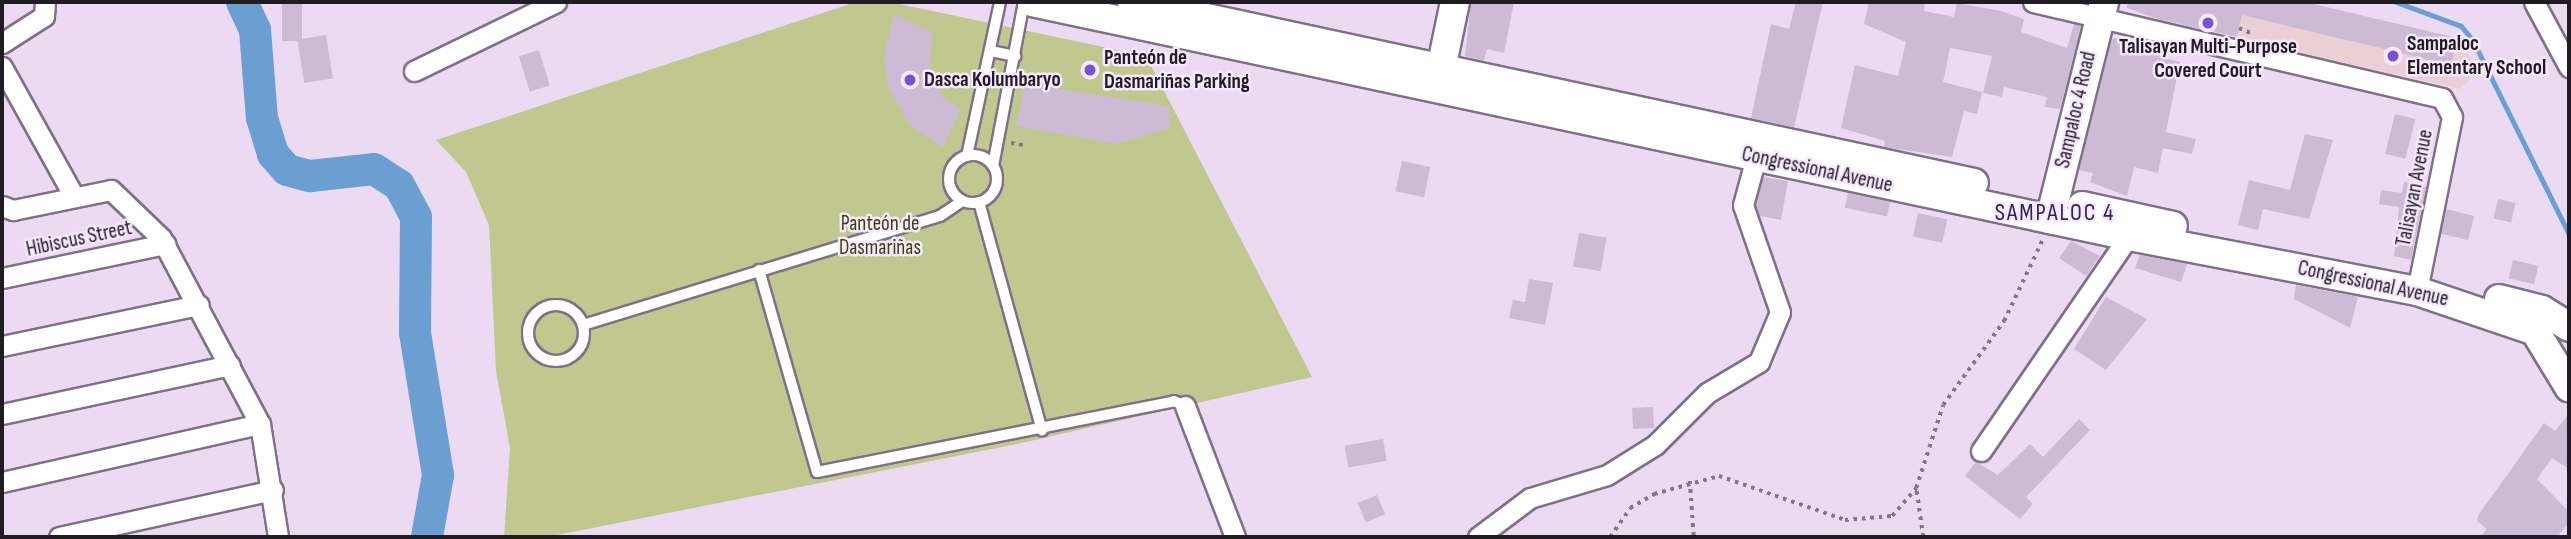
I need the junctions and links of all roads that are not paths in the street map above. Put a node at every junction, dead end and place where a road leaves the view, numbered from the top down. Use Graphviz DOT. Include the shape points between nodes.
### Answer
graph roads {
  1 [pos="45,2"];
  2 [pos="556,2"];
  3 [pos="1000,2"];
  4 [pos="1024,2"];
  5 [pos="1032,2"];
  6 [pos="1132,2"];
  7 [pos="1455,2"];
  8 [pos="2033,2"];
  9 [pos="2534,2"];
  10 [pos="2102,9"];
  11 [pos="1207,10"];
  12 [pos="2,43"];
  13 [pos="990,51"];
  14 [pos="1015,56"];
  15 [pos="2,67"];
  16 [pos="2569,67"];
  17 [pos="414,71"];
  18 [pos="1439,80"];
  19 [pos="967,156"];
  20 [pos="1756,158"];
  21 [pos="993,166"];
  22 [pos="72,194"];
  23 [pos="962,201"];
  24 [pos="979,202"];
  25 [pos="2,206"];
  26 [pos="2052,210"];
  27 [pos="2129,236"];
  28 [pos="165,244"];
  29 [pos="758,270"];
  30 [pos="2,278"];
  31 [pos="2418,284"];
  32 [pos="200,305"];
  33 [pos="583,325"];
  34 [pos="2569,327"];
  35 [pos="2,346"];
  36 [pos="230,365"];
  37 [pos="2569,387"];
  38 [pos="1185,406"];
  39 [pos="2,414"];
  40 [pos="260,424"];
  41 [pos="1042,430"];
  42 [pos="1982,451"];
  43 [pos="2,482"];
  44 [pos="273,490"];
  45 [pos="60,537"];
  46 [pos="278,537"];
  47 [pos="1235,537"];
  48 [pos="1478,537"];
  1 -- 12 [label="street" via="44,16"];
  2 -- 17 [label="street"];
  3 -- 13 [label="lane"];
  4 -- 14 [label="lane"];
  5 -- 18 [label="main road, Congressional Avenue"];
  6 -- 11 [label="main road, Congressional Avenue"];
  7 -- 18 [label="main road"];
  8 -- 10 [label="street, Talisayan Avenue"];
  9 -- 16 [label="street"];
  10 -- 26 [label="main road, Sampaloc 4 Road"];
  10 -- 31 [label="street, Talisayan Avenue" via="2450,104"];
  11 -- 18 [label="main road, Congressional Avenue"];
  13 -- 14 [label="lane"];
  13 -- 19 [label="lane"];
  14 -- 21 [label="lane"];
  15 -- 22 [label="street"];
  18 -- 20 [label="main road, Congressional Avenue"];
  18 -- 26 [label="main road, Congressional Avenue"];
  19 -- 21 [label="lane"];
  19 -- 23 [label="lane" via="949,173 951,189"];
  20 -- 26 [label="main road, Congressional Avenue"];
  20 -- 48 [label="street" via="1744,205 1780,313 1759,362 1707,393 1655,445 1607,475 1530,498"];
  21 -- 24 [label="lane" via="995,188"];
  22 -- 25 [label="street" via="13,210"];
  22 -- 28 [label="street" via="111,190"];
  23 -- 24 [label="lane"];
  23 -- 29 [label="lane" via="940,216"];
  24 -- 41 [label="lane"];
  26 -- 27 [label="main road, Congressional Avenue"];
  26 -- 31 [label="main road, Congressional Avenue"];
  27 -- 31 [label="main road, Congressional Avenue"];
  27 -- 42 [label="street"];
  28 -- 30 [label="street, Hibiscus Street"];
  28 -- 32 [label="street"];
  29 -- 33 [label="lane"];
  29 -- 41 [label="lane" via="817,472"];
  31 -- 34 [label="main road, Congressional Avenue" via="2542,310"];
  31 -- 37 [label="main road, Congressional Avenue" via="2535,331"];
  32 -- 35 [label="street"];
  32 -- 36 [label="street"];
  33 -- 33 [label="lane" via="573,310 548,306 533,316 529,341 550,360 569,358 582,344"];
  36 -- 39 [label="street"];
  36 -- 40 [label="street"];
  38 -- 41 [label="lane" via="1174,401"];
  38 -- 47 [label="street"];
  40 -- 43 [label="street"];
  40 -- 44 [label="street"];
  44 -- 45 [label="street"];
  44 -- 46 [label="street"];
}
